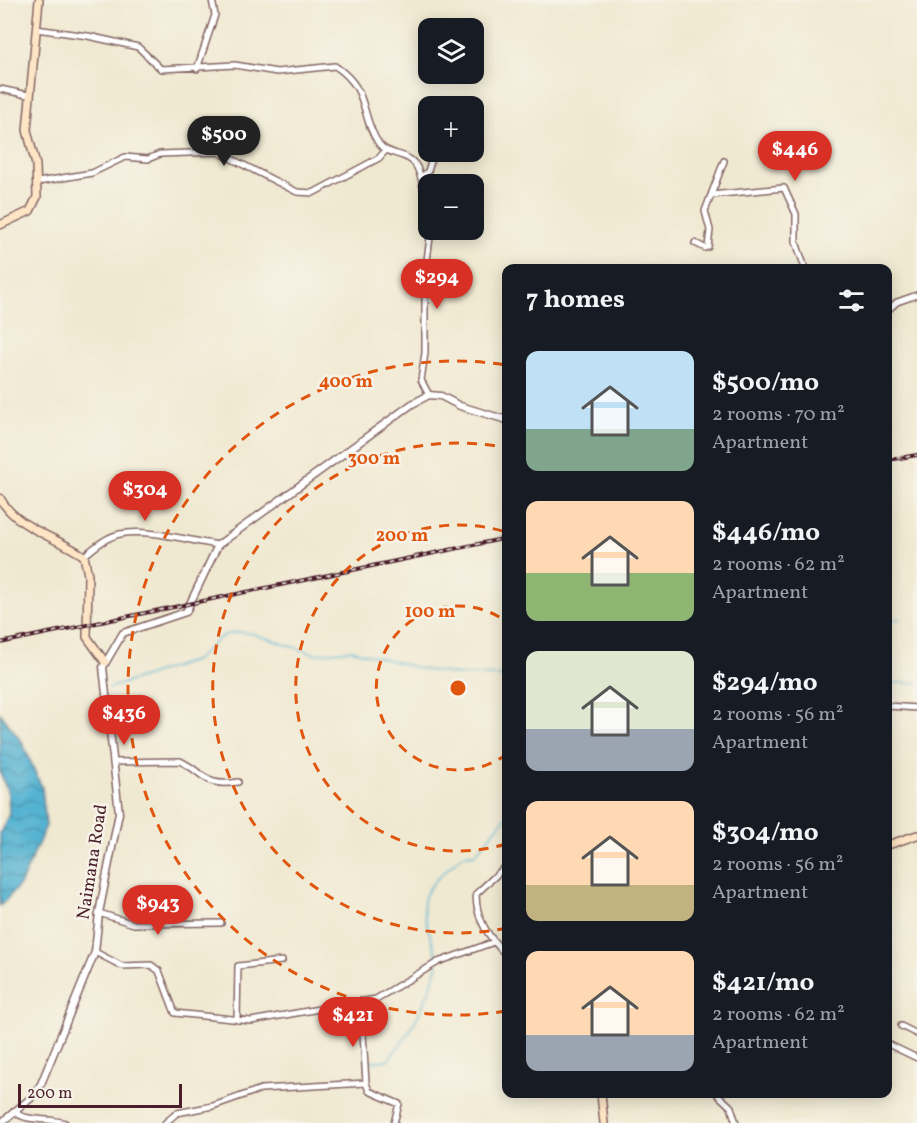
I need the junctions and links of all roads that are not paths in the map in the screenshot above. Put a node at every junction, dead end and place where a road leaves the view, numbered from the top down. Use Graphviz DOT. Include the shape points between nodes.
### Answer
graph roads {
  1 [pos="39,0"];
  2 [pos="212,0"];
  3 [pos="36,29"];
  4 [pos="197,69"];
  5 [pos="0,89"];
  6 [pos="28,94"];
  7 [pos="385,151"];
  8 [pos="724,161"];
  9 [pos="419,174"];
  10 [pos="38,182"];
  11 [pos="711,195"];
  12 [pos="0,225"];
  13 [pos="430,240"];
  14 [pos="694,243"];
  15 [pos="804,264"];
  16 [pos="917,295"];
  17 [pos="892,306"];
  18 [pos="429,395"];
  19 [pos="502,419"];
  20 [pos="0,498"];
  21 [pos="218,546"];
  22 [pos="84,556"];
  23 [pos="105,662"];
  24 [pos="892,706"];
  25 [pos="917,708"];
  26 [pos="114,762"];
  27 [pos="238,782"];
  28 [pos="917,835"];
  29 [pos="892,844"];
  30 [pos="502,870"];
  31 [pos="99,913"];
  32 [pos="221,923"];
  33 [pos="494,942"];
  34 [pos="502,951"];
  35 [pos="95,952"];
  36 [pos="282,961"];
  37 [pos="361,1001"];
  38 [pos="237,1020"];
  39 [pos="901,1026"];
  40 [pos="917,1034"];
  41 [pos="892,1046"];
  42 [pos="917,1058"];
  43 [pos="366,1083"];
  44 [pos="601,1098"];
  45 [pos="722,1098"];
  46 [pos="14,1111"];
  47 [pos="1,1123"];
  48 [pos="65,1123"];
  49 [pos="165,1123"];
  50 [pos="394,1123"];
  51 [pos="604,1123"];
  52 [pos="736,1123"];
  1 -- 3 [label="main road"];
  2 -- 4 [label="street" via="215,15"];
  3 -- 4 [label="street" via="138,47 161,69"];
  3 -- 6 [label="main road"];
  4 -- 7 [label="street" via="235,65 277,72 335,66 357,86 378,143"];
  5 -- 6 [label="street"];
  6 -- 10 [label="main road" via="27,130"];
  7 -- 9 [label="street" via="407,158"];
  7 -- 10 [label="street" via="379,158 313,193 297,192 218,152 160,154 148,159 125,157 92,173"];
  8 -- 11 [label="street"];
  10 -- 12 [label="main road" via="37,197 30,211"];
  11 -- 14 [label="street" via="705,211 710,230 708,247"];
  11 -- 15 [label="street" via="784,188 796,214 796,242"];
  13 -- 18 [label="street" via="421,380"];
  16 -- 17 [label="street"];
  18 -- 19 [label="street"];
  18 -- 21 [label="street"];
  20 -- 22 [label="main road" via="11,515"];
  21 -- 22 [label="street" via="142,533 120,534"];
  21 -- 23 [label="street" via="186,612 123,633"];
  22 -- 23 [label="main road" via="88,575 87,637"];
  23 -- 26 [label="street, Naimana Road" via="102,667"];
  24 -- 25 [label="street"];
  26 -- 27 [label="street" via="180,761 201,777 225,784"];
  26 -- 31 [label="street, Naimana Road" via="119,813"];
  28 -- 29 [label="main road"];
  30 -- 33 [label="street" via="476,894 476,914"];
  31 -- 32 [label="street" via="134,924"];
  31 -- 35 [label="street, Naimana Road"];
  33 -- 34 [label="street"];
  33 -- 37 [label="street" via="438,962 376,999"];
  35 -- 38 [label="street" via="122,966 151,965 159,971 175,1013"];
  35 -- 46 [label="street, Naimana Road" via="41,1084"];
  36 -- 38 [label="street" via="238,966"];
  37 -- 38 [label="street" via="280,1018"];
  37 -- 43 [label="street"];
  39 -- 40 [label="street"];
  41 -- 42 [label="street"];
  43 -- 49 [label="street" via="261,1089 213,1106 177,1113"];
  43 -- 50 [label="street" via="369,1091 399,1104"];
  44 -- 51 [label="main road"];
  45 -- 52 [label="street" via="732,1107"];
  46 -- 47 [label="street, Naimana Road"];
  46 -- 48 [label="street" via="24,1118 52,1118"];
}
